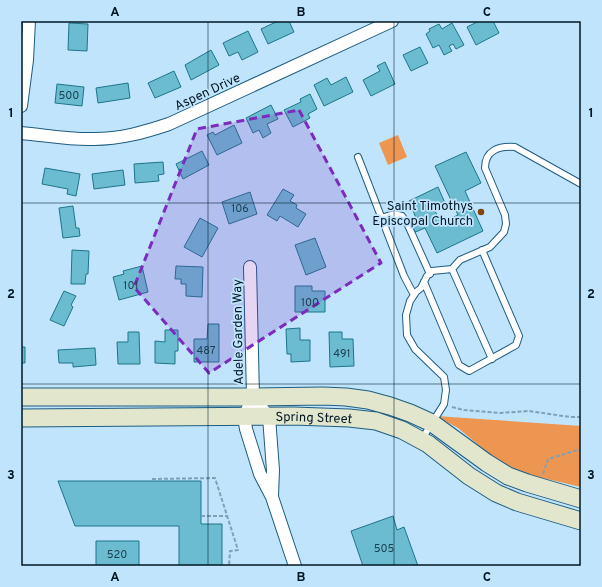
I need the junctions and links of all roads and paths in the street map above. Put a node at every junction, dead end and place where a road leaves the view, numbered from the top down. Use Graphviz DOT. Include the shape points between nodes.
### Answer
graph roads {
  1 [pos="30,21"];
  2 [pos="392,21"];
  3 [pos="21,106"];
  4 [pos="21,132"];
  5 [pos="358,157"];
  6 [pos="581,184"];
  7 [pos="381,218"];
  8 [pos="482,250"];
  9 [pos="250,267"];
  10 [pos="452,269"];
  11 [pos="430,274"];
  12 [pos="424,282"];
  13 [pos="414,295"];
  14 [pos="492,359"];
  15 [pos="21,397"];
  16 [pos="253,397"];
  17 [pos="444,404"];
  18 [pos="244,417"];
  19 [pos="269,417"];
  20 [pos="581,417"];
  21 [pos="21,418"];
  22 [pos="432,423"];
  23 [pos="421,441"];
  24 [pos="581,450"];
  25 [pos="543,476"];
  26 [pos="152,479"];
  27 [pos="272,497"];
  28 [pos="581,499"];
  29 [pos="201,516"];
  30 [pos="228,516"];
  31 [pos="581,520"];
  32 [pos="229,566"];
  33 [pos="295,566"];
  1 -- 3 [label="street"];
  2 -- 4 [label="street, Aspen Drive" via="169,124 144,132 94,140"];
  5 -- 7 [label="lane"];
  6 -- 8 [label="lane" via="515,147 497,149 490,153 485,161 485,168 505,214 506,224 497,241"];
  7 -- 11 [label="lane" via="394,214 402,216"];
  7 -- 13 [label="lane"];
  8 -- 10 [label="lane" via="460,260"];
  8 -- 14 [label="lane" via="519,336 516,345"];
  9 -- 16 [label="street, Adele Garden Way"];
  10 -- 11 [label="lane" via="432,271"];
  10 -- 14 [label="lane"];
  11 -- 12 [label="lane"];
  12 -- 13 [label="lane"];
  12 -- 14 [label="lane" via="459,365 469,371"];
  13 -- 17 [label="lane" via="406,315 407,335 415,349 444,377"];
  15 -- 16 [label="main road, Spring Street"];
  16 -- 18 [label="street"];
  16 -- 19 [label="street"];
  16 -- 22 [label="main road, Spring Street" via="346,397 410,412"];
  17 -- 20 [label="path" via="464,410 500,413 530,411"];
  17 -- 22 [label="lane"];
  18 -- 19 [label="main road, Spring Street"];
  18 -- 21 [label="main road, Spring Street"];
  18 -- 27 [label="street" via="260,474"];
  19 -- 23 [label="main road, Spring Street" via="317,416 376,422 402,430"];
  19 -- 27 [label="street" via="273,470"];
  22 -- 23 [label="lane"];
  22 -- 28 [label="main road, Spring Street" via="508,476"];
  23 -- 31 [label="main road, Spring Street" via="496,493 517,502"];
  24 -- 25 [label="path" via="548,459"];
  26 -- 30 [label="path" via="215,478"];
  27 -- 33 [label="street"];
  29 -- 30 [label="path"];
  30 -- 32 [label="path" via="238,550 230,551"];
}
